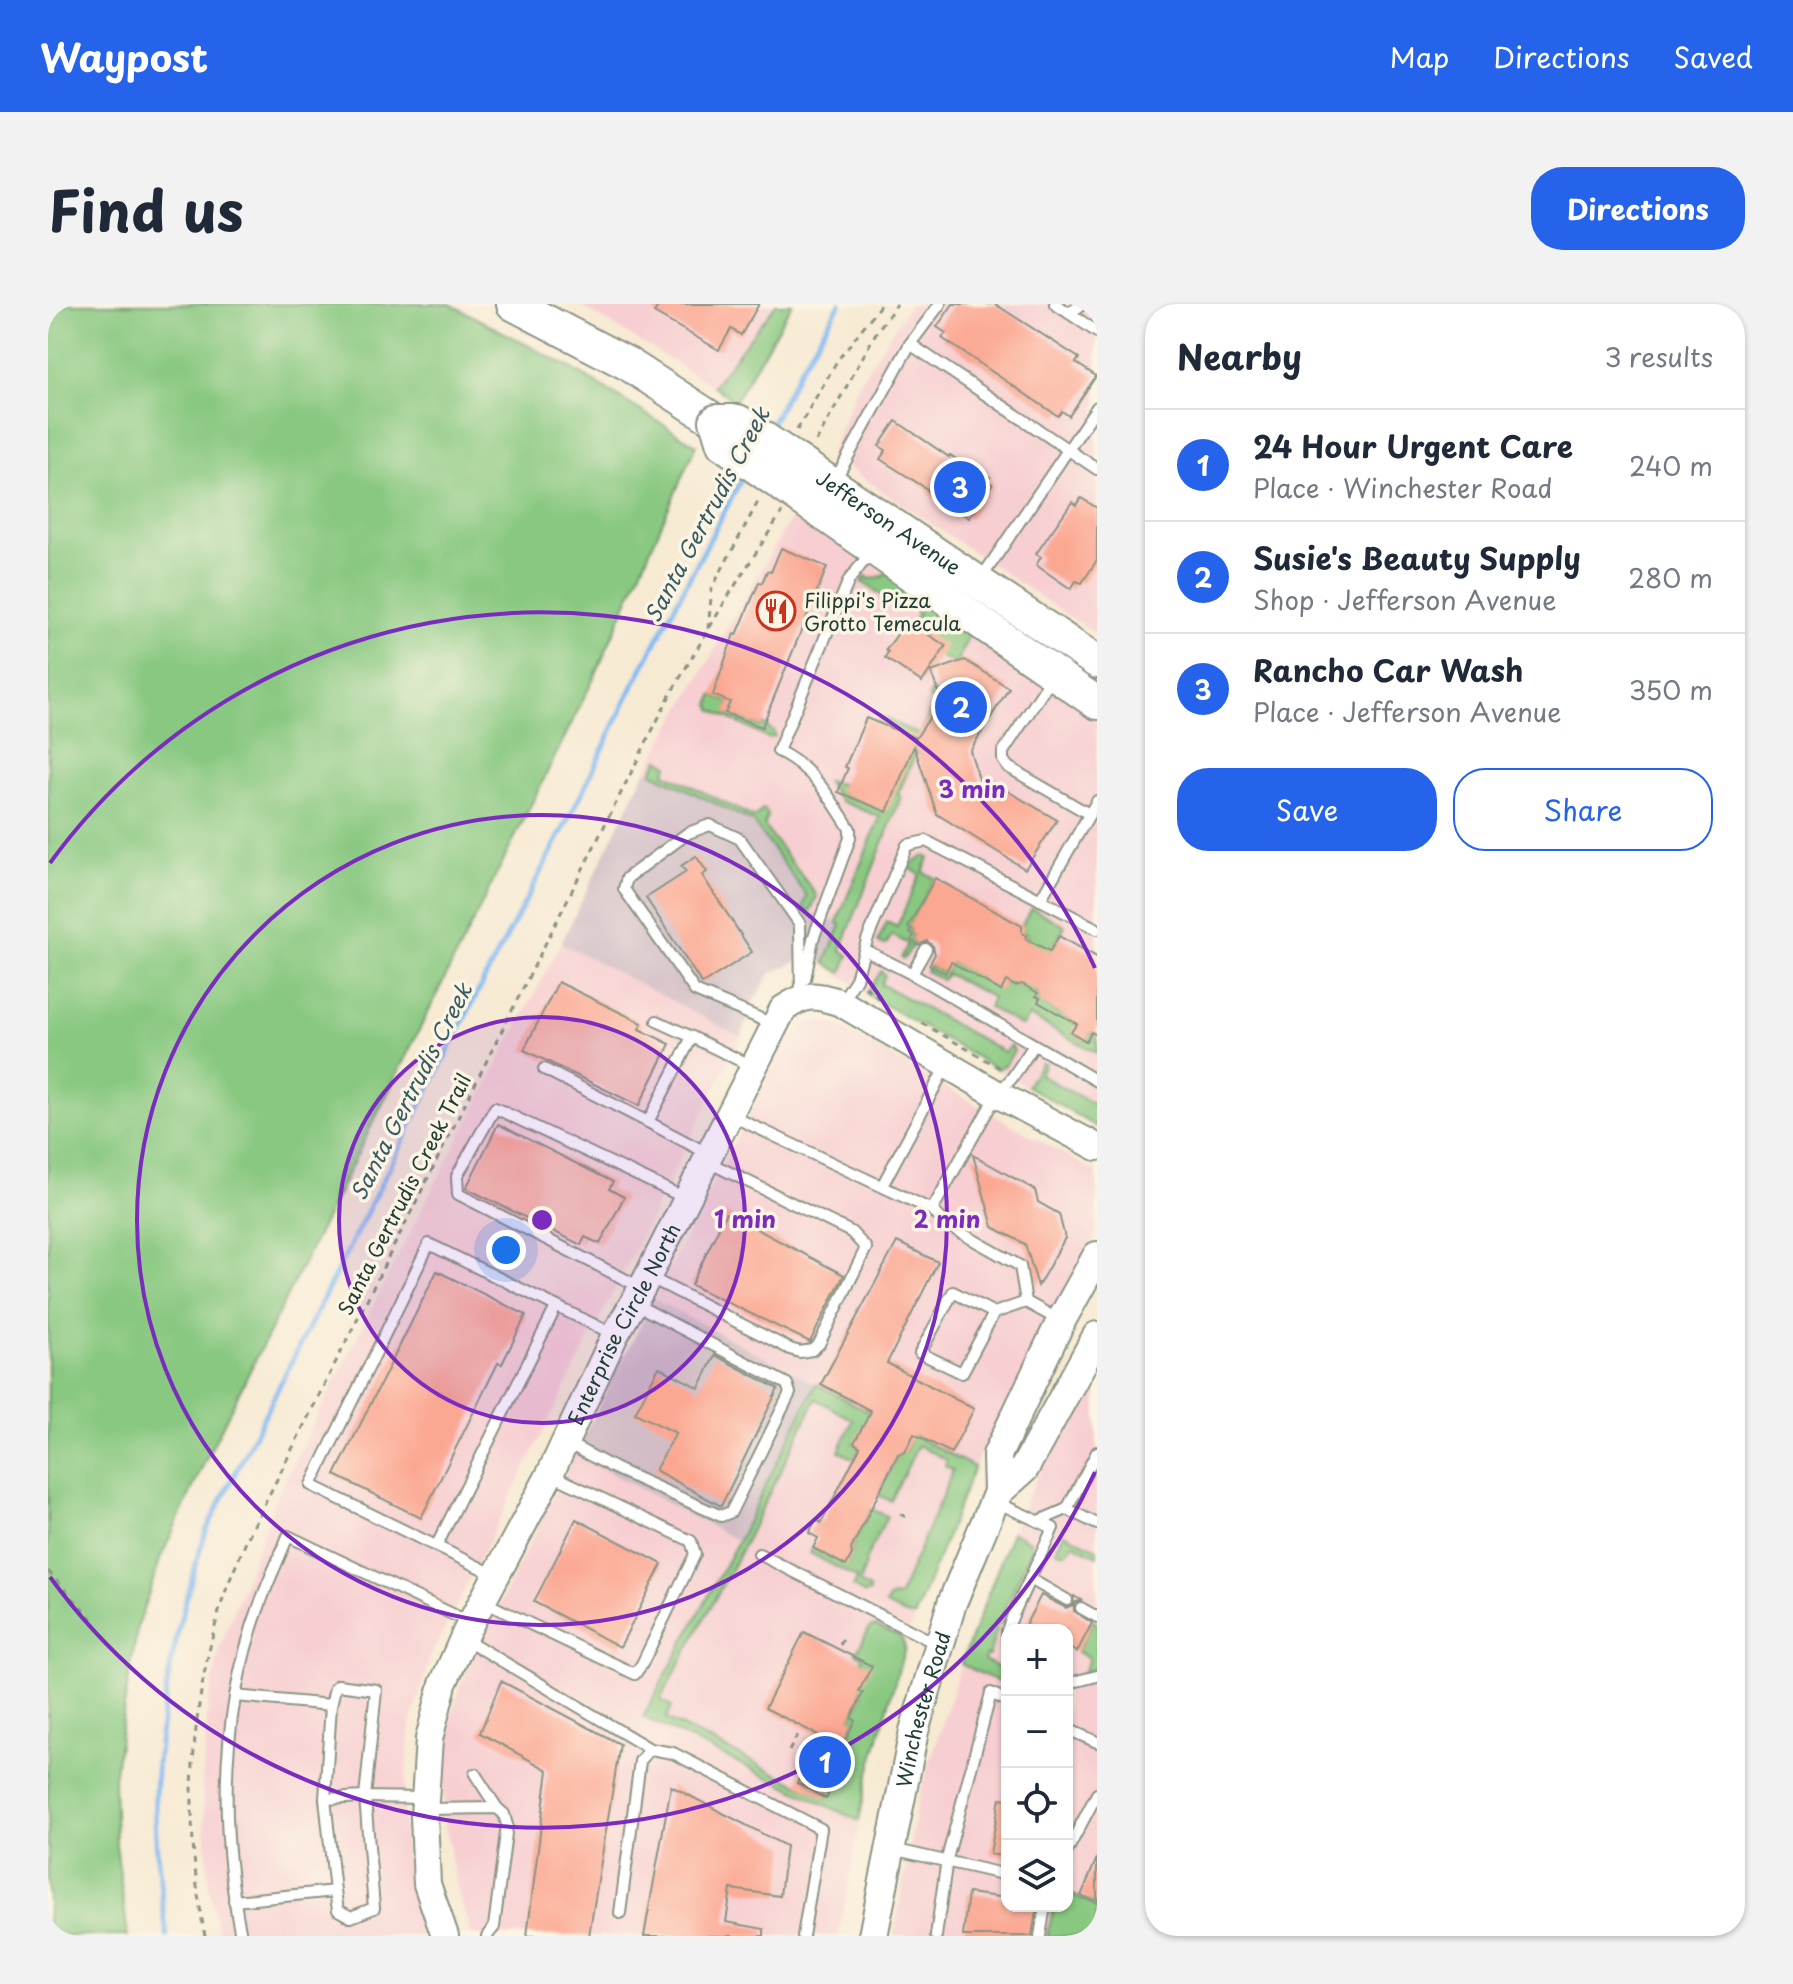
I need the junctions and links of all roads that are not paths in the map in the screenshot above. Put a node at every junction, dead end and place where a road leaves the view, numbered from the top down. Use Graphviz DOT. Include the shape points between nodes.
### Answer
graph roads {
  1 [pos="513,304"];
  2 [pos="940,304"];
  3 [pos="1055,304"];
  4 [pos="1083,304"];
  5 [pos="1069,313"];
  6 [pos="1097,332"];
  7 [pos="910,344"];
  8 [pos="1097,407"];
  9 [pos="716,421"];
  10 [pos="1068,450"];
  11 [pos="1097,469"];
  12 [pos="795,476"];
  13 [pos="833,484"];
  14 [pos="874,548"];
  15 [pos="979,582"];
  16 [pos="1057,634"];
  17 [pos="1097,662"];
  18 [pos="1055,673"];
  19 [pos="1097,703"];
  20 [pos="1097,801"];
  21 [pos="1089,814"];
  22 [pos="1040,900"];
  23 [pos="1097,929"];
  24 [pos="926,949"];
  25 [pos="865,950"];
  26 [pos="912,974"];
  27 [pos="801,997"];
  28 [pos="841,1003"];
  29 [pos="657,1021"];
  30 [pos="775,1025"];
  31 [pos="692,1037"];
  32 [pos="1034,1045"];
  33 [pos="947,1064"];
  34 [pos="753,1067"];
  35 [pos="544,1069"];
  36 [pos="1097,1081"];
  37 [pos="1006,1085"];
  38 [pos="729,1115"];
  39 [pos="648,1122"];
  40 [pos="1097,1147"];
  41 [pos="707,1157"];
  42 [pos="882,1186"];
  43 [pos="685,1198"];
  44 [pos="932,1210"];
  45 [pos="1097,1256"];
  46 [pos="641,1289"];
  47 [pos="1026,1302"];
  48 [pos="556,1307"];
  49 [pos="994,1313"];
  50 [pos="1061,1321"];
  51 [pos="615,1335"];
  52 [pos="1097,1336"];
  53 [pos="566,1442"];
  54 [pos="1097,1452"];
  55 [pos="550,1474"];
  56 [pos="996,1496"];
  57 [pos="1067,1509"];
  58 [pos="1039,1521"];
  59 [pos="1097,1524"];
  60 [pos="437,1545"];
  61 [pos="759,1554"];
  62 [pos="495,1575"];
  63 [pos="1030,1579"];
  64 [pos="1067,1600"];
  65 [pos="1081,1608"];
  66 [pos="1097,1617"];
  67 [pos="472,1621"];
  68 [pos="1010,1624"];
  69 [pos="939,1645"];
  70 [pos="1097,1676"];
  71 [pos="1077,1681"];
  72 [pos="235,1696"];
  73 [pos="1001,1698"];
  74 [pos="331,1705"];
  75 [pos="1073,1732"];
  76 [pos="1097,1742"];
  77 [pos="650,1749"];
  78 [pos="475,1774"];
  79 [pos="1097,1794"];
  80 [pos="365,1797"];
  81 [pos="325,1799"];
  82 [pos="424,1803"];
  83 [pos="497,1808"];
  84 [pos="1073,1840"];
  85 [pos="890,1849"];
  86 [pos="947,1859"];
  87 [pos="1001,1873"];
  88 [pos="335,1891"];
  89 [pos="234,1901"];
  90 [pos="1044,1912"];
  91 [pos="620,1913"];
  92 [pos="241,1936"];
  93 [pos="445,1936"];
  94 [pos="487,1936"];
  95 [pos="803,1936"];
  96 [pos="873,1936"];
  97 [pos="936,1936"];
  98 [pos="1040,1936"];
  1 -- 9 [label="main road, Jefferson Avenue" via="549,317"];
  2 -- 7 [label="lane"];
  3 -- 5 [label="lane"];
  4 -- 5 [label="lane"];
  5 -- 6 [label="lane"];
  7 -- 10 [label="lane"];
  7 -- 13 [label="lane"];
  8 -- 10 [label="lane"];
  9 -- 12 [label="main road, Jefferson Avenue, bridge" via="738,421"];
  9 -- 12 [label="main road, Jefferson Avenue, bridge" via="723,444 733,451"];
  10 -- 11 [label="lane"];
  10 -- 15 [label="lane"];
  12 -- 13 [label="main road, Jefferson Avenue"];
  12 -- 14 [label="main road, Jefferson Avenue"];
  13 -- 15 [label="main road, Jefferson Avenue"];
  14 -- 16 [label="main road" via="893,543 990,607"];
  14 -- 18 [label="main road, Jefferson Avenue"];
  14 -- 27 [label="lane" via="849,580 778,751 811,772 850,829 813,939"];
  15 -- 16 [label="main road, Jefferson Avenue"];
  16 -- 17 [label="main road, Jefferson Avenue"];
  18 -- 19 [label="main road, Jefferson Avenue"];
  18 -- 21 [label="lane" via="1003,752 1003,760"];
  20 -- 21 [label="lane"];
  21 -- 22 [label="lane"];
  22 -- 23 [label="lane"];
  22 -- 25 [label="lane" via="926,841 915,841 907,845"];
  24 -- 26 [label="lane"];
  25 -- 26 [label="lane"];
  25 -- 28 [label="lane"];
  26 -- 32 [label="lane"];
  27 -- 28 [label="street" via="819,995"];
  27 -- 30 [label="street, Enterprise Circle North" via="783,1009"];
  27 -- 30 [label="lane" via="800,924 740,839 710,825 688,833 627,878 624,889 695,991"];
  28 -- 33 [label="street"];
  29 -- 31 [label="lane"];
  30 -- 34 [label="street, Enterprise Circle North"];
  31 -- 34 [label="lane"];
  31 -- 39 [label="lane"];
  32 -- 36 [label="lane"];
  32 -- 37 [label="lane"];
  33 -- 37 [label="street"];
  33 -- 42 [label="lane"];
  34 -- 38 [label="street, Enterprise Circle North"];
  35 -- 39 [label="lane"];
  37 -- 40 [label="street"];
  37 -- 44 [label="lane"];
  38 -- 41 [label="street, Enterprise Circle North"];
  38 -- 42 [label="lane"];
  39 -- 41 [label="lane"];
  41 -- 43 [label="street, Enterprise Circle North"];
  41 -- 46 [label="lane" via="851,1232 866,1248 819,1344 812,1350 790,1349"];
  42 -- 44 [label="lane"];
  43 -- 46 [label="street, Enterprise Circle North"];
  43 -- 46 [label="lane" via="495,1108 457,1176 458,1194"];
  44 -- 47 [label="lane" via="947,1225 1020,1266"];
  45 -- 50 [label="main road, Winchester Road"];
  46 -- 51 [label="street, Enterprise Circle North"];
  46 -- 53 [label="lane" via="787,1384 790,1393 731,1512 721,1516"];
  47 -- 49 [label="lane"];
  47 -- 50 [label="lane"];
  48 -- 51 [label="lane"];
  48 -- 60 [label="lane"];
  48 -- 60 [label="lane" via="429,1244 311,1485"];
  49 -- 49 [label="lane" via="953,1292 920,1353 962,1373"];
  50 -- 56 [label="main road, Winchester Road" via="997,1455"];
  51 -- 53 [label="street, Enterprise Circle North"];
  52 -- 56 [label="main road, Winchester Road" via="1024,1469"];
  53 -- 55 [label="street, Enterprise Circle North"];
  54 -- 57 [label="lane"];
  55 -- 62 [label="street, Enterprise Circle North"];
  55 -- 67 [label="lane" via="691,1541 695,1554 642,1664 635,1674"];
  56 -- 58 [label="lane"];
  56 -- 69 [label="main road, Winchester Road"];
  57 -- 58 [label="lane"];
  57 -- 59 [label="lane"];
  58 -- 63 [label="lane" via="1053,1528"];
  60 -- 62 [label="lane"];
  61 -- 69 [label="lane"];
  62 -- 67 [label="street, Enterprise Circle North"];
  63 -- 64 [label="lane"];
  63 -- 68 [label="lane"];
  65 -- 66 [label="lane"];
  67 -- 72 [label="lane" via="288,1536 259,1605"];
  67 -- 77 [label="lane"];
  67 -- 82 [label="street, Enterprise Circle North" via="443,1684 429,1739"];
  69 -- 85 [label="main road, Winchester Road" via="914,1731"];
  70 -- 71 [label="lane"];
  72 -- 74 [label="lane"];
  72 -- 89 [label="lane" via="225,1793"];
  73 -- 86 [label="lane" via="991,1693"];
  74 -- 80 [label="lane" via="338,1685 376,1690"];
  74 -- 81 [label="lane"];
  75 -- 76 [label="lane"];
  77 -- 91 [label="lane" via="640,1761"];
  77 -- 95 [label="lane" via="673,1753 821,1829"];
  78 -- 83 [label="lane"];
  79 -- 84 [label="lane"];
  80 -- 81 [label="lane"];
  80 -- 82 [label="lane"];
  80 -- 88 [label="lane" via="374,1908 351,1917 338,1910"];
  81 -- 88 [label="lane"];
  82 -- 83 [label="lane"];
  82 -- 93 [label="street, Enterprise Circle North" via="427,1884"];
  83 -- 94 [label="lane" via="507,1825 494,1927"];
  85 -- 86 [label="lane"];
  85 -- 96 [label="main road, Winchester Road"];
  86 -- 87 [label="lane"];
  86 -- 97 [label="lane"];
  88 -- 89 [label="lane"];
  89 -- 92 [label="lane"];
  90 -- 98 [label="lane"];
}
